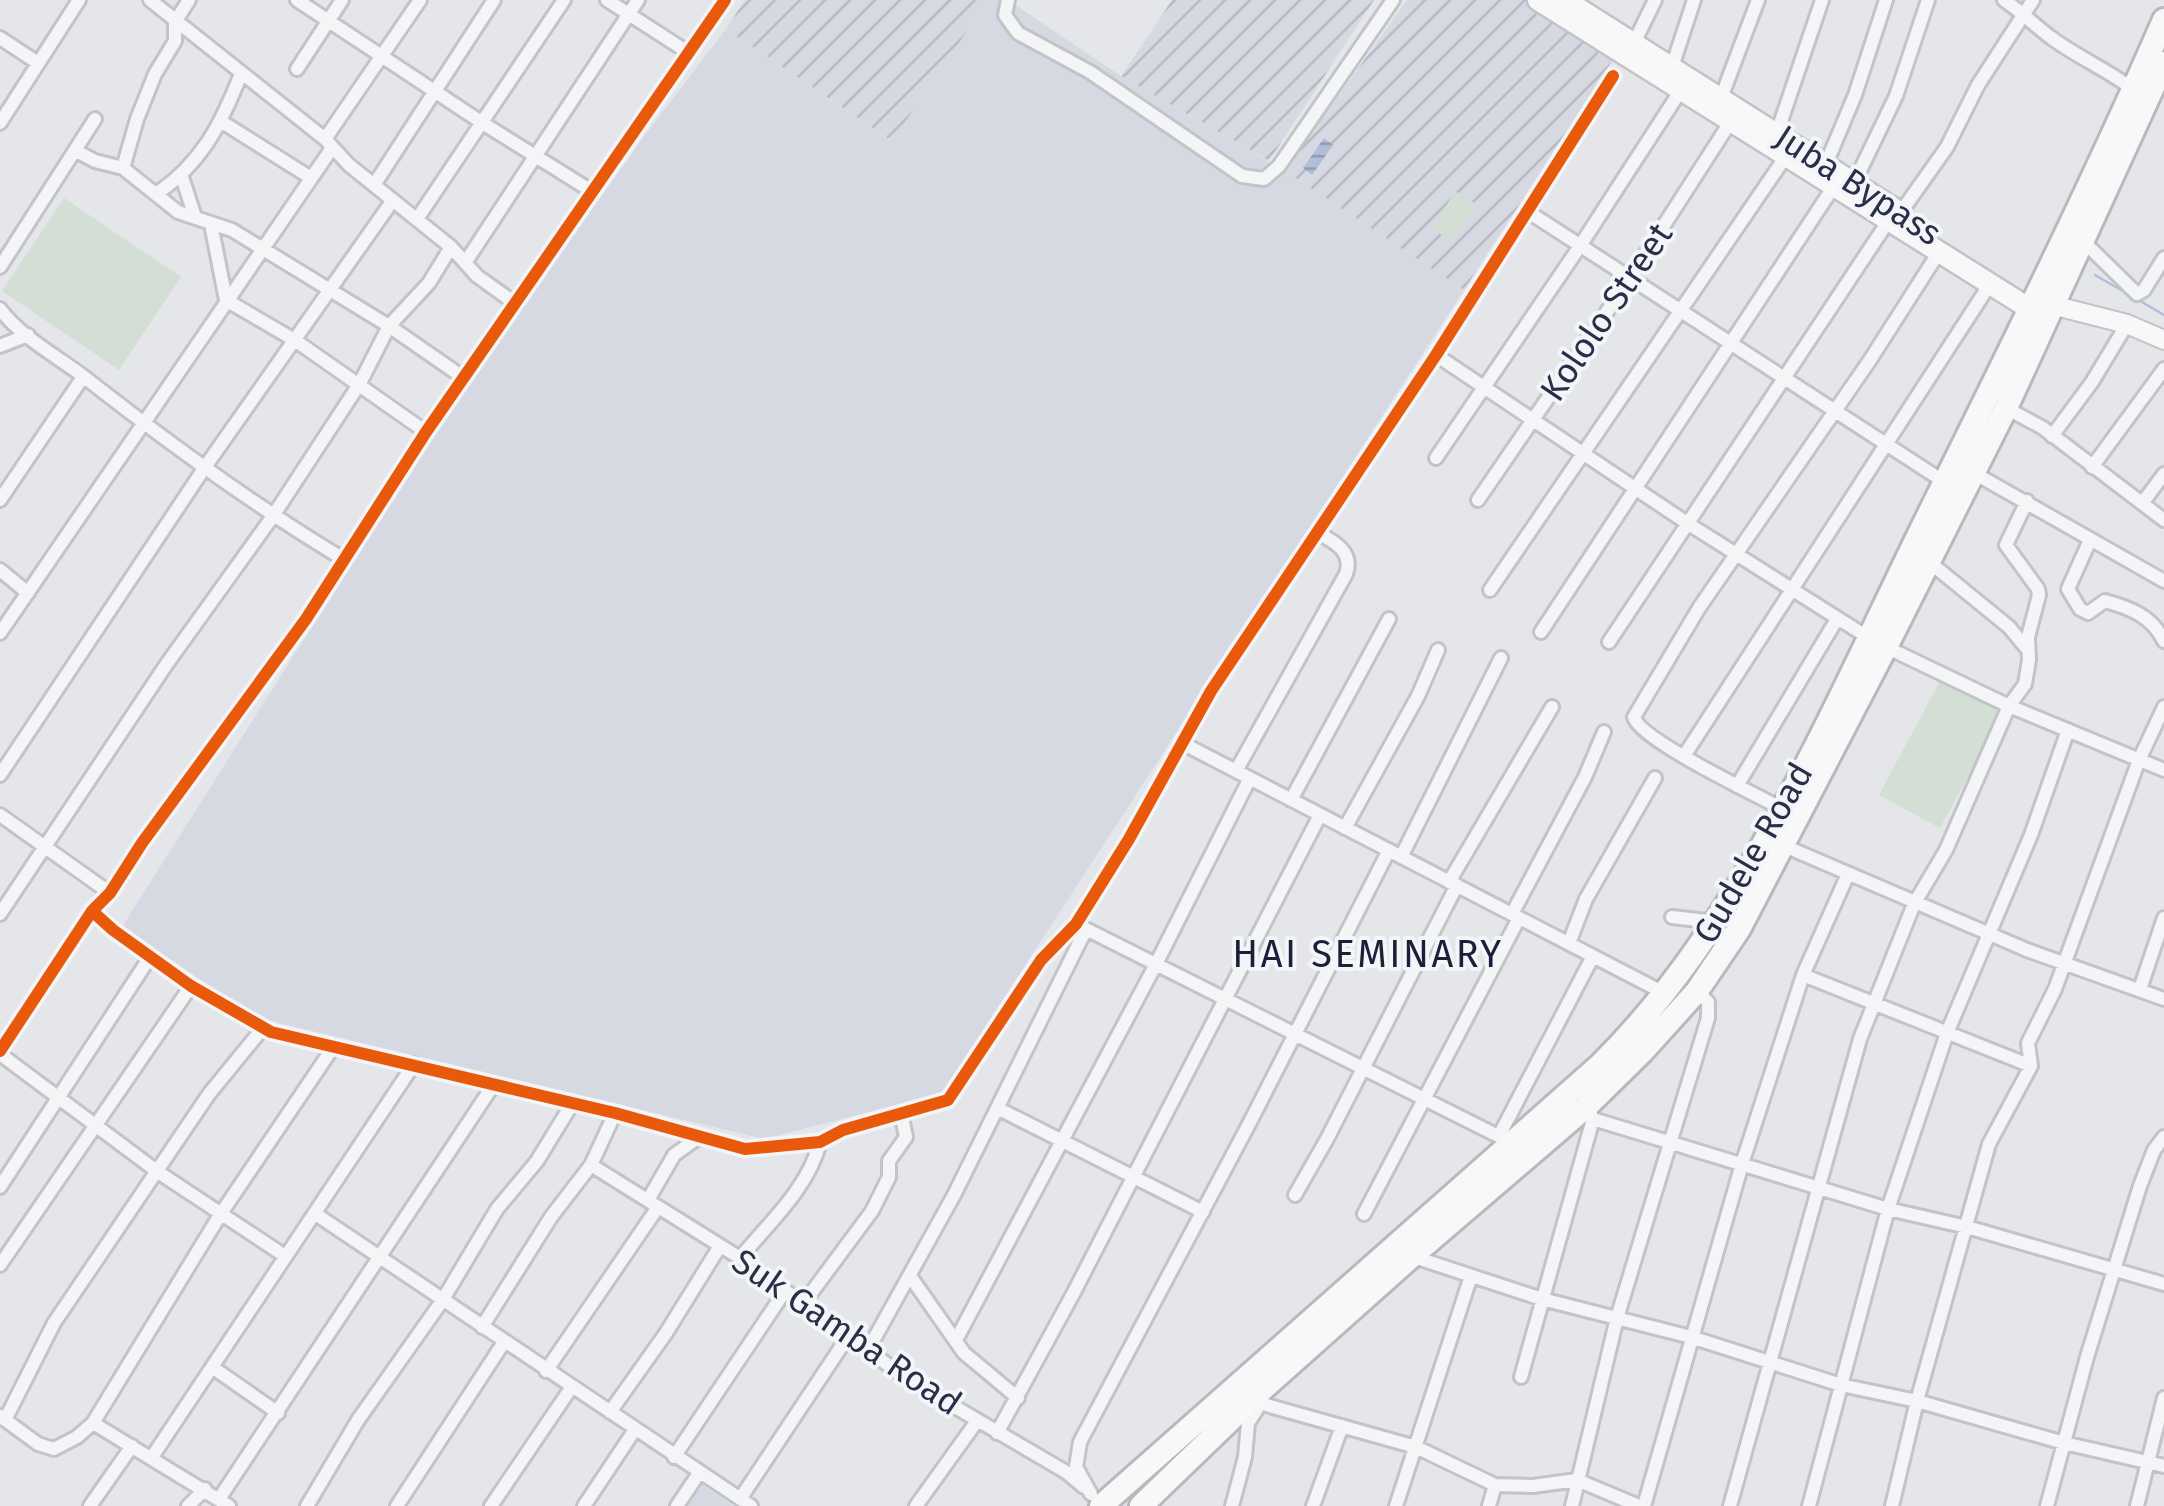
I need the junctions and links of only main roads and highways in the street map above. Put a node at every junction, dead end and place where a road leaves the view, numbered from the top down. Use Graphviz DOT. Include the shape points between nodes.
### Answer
graph roads {
  1 [pos="1538,0"];
  2 [pos="1575,2"];
  3 [pos="2164,20"];
  4 [pos="2164,63"];
  5 [pos="2149,96"];
  6 [pos="1844,184"];
  7 [pos="1895,216"];
  8 [pos="2039,303"];
  9 [pos="2164,340"];
  10 [pos="1878,643"];
  11 [pos="1770,853"];
  12 [pos="1402,1252"];
  13 [pos="1096,1502"];
  14 [pos="1141,1506"];
  1 -- 6 [label="main road, Juba Bypass" via="1786,156"];
  2 -- 6 [label="main road, Juba Bypass" via="1826,164"];
  3 -- 5 [label="highway, Gudele Road"];
  4 -- 5 [label="highway, Gudele Road"];
  5 -- 8 [label="highway, Gudele Road"];
  5 -- 8 [label="highway, Gudele Road" via="2083,240"];
  6 -- 7 [label="main road, Juba Bypass"];
  7 -- 8 [label="main road, Juba Bypass"];
  7 -- 8 [label="main road, Juba Bypass" via="1990,284"];
  8 -- 9 [label="main road, Juba Bypass" via="2128,324"];
  8 -- 10 [label="highway, Gudele Road" via="1946,483"];
  8 -- 10 [label="highway, Gudele Road" via="2006,408"];
  10 -- 11 [label="highway, Gudele Road"];
  10 -- 11 [label="highway, Gudele Road" via="1781,808"];
  11 -- 12 [label="highway, Gudele Road" via="1666,994 1600,1065 1505,1139"];
  11 -- 12 [label="highway, Gudele Road" via="1739,929 1698,990 1590,1113"];
  12 -- 13 [label="highway, Gudele Road"];
  12 -- 14 [label="highway, Gudele Road"];
}
